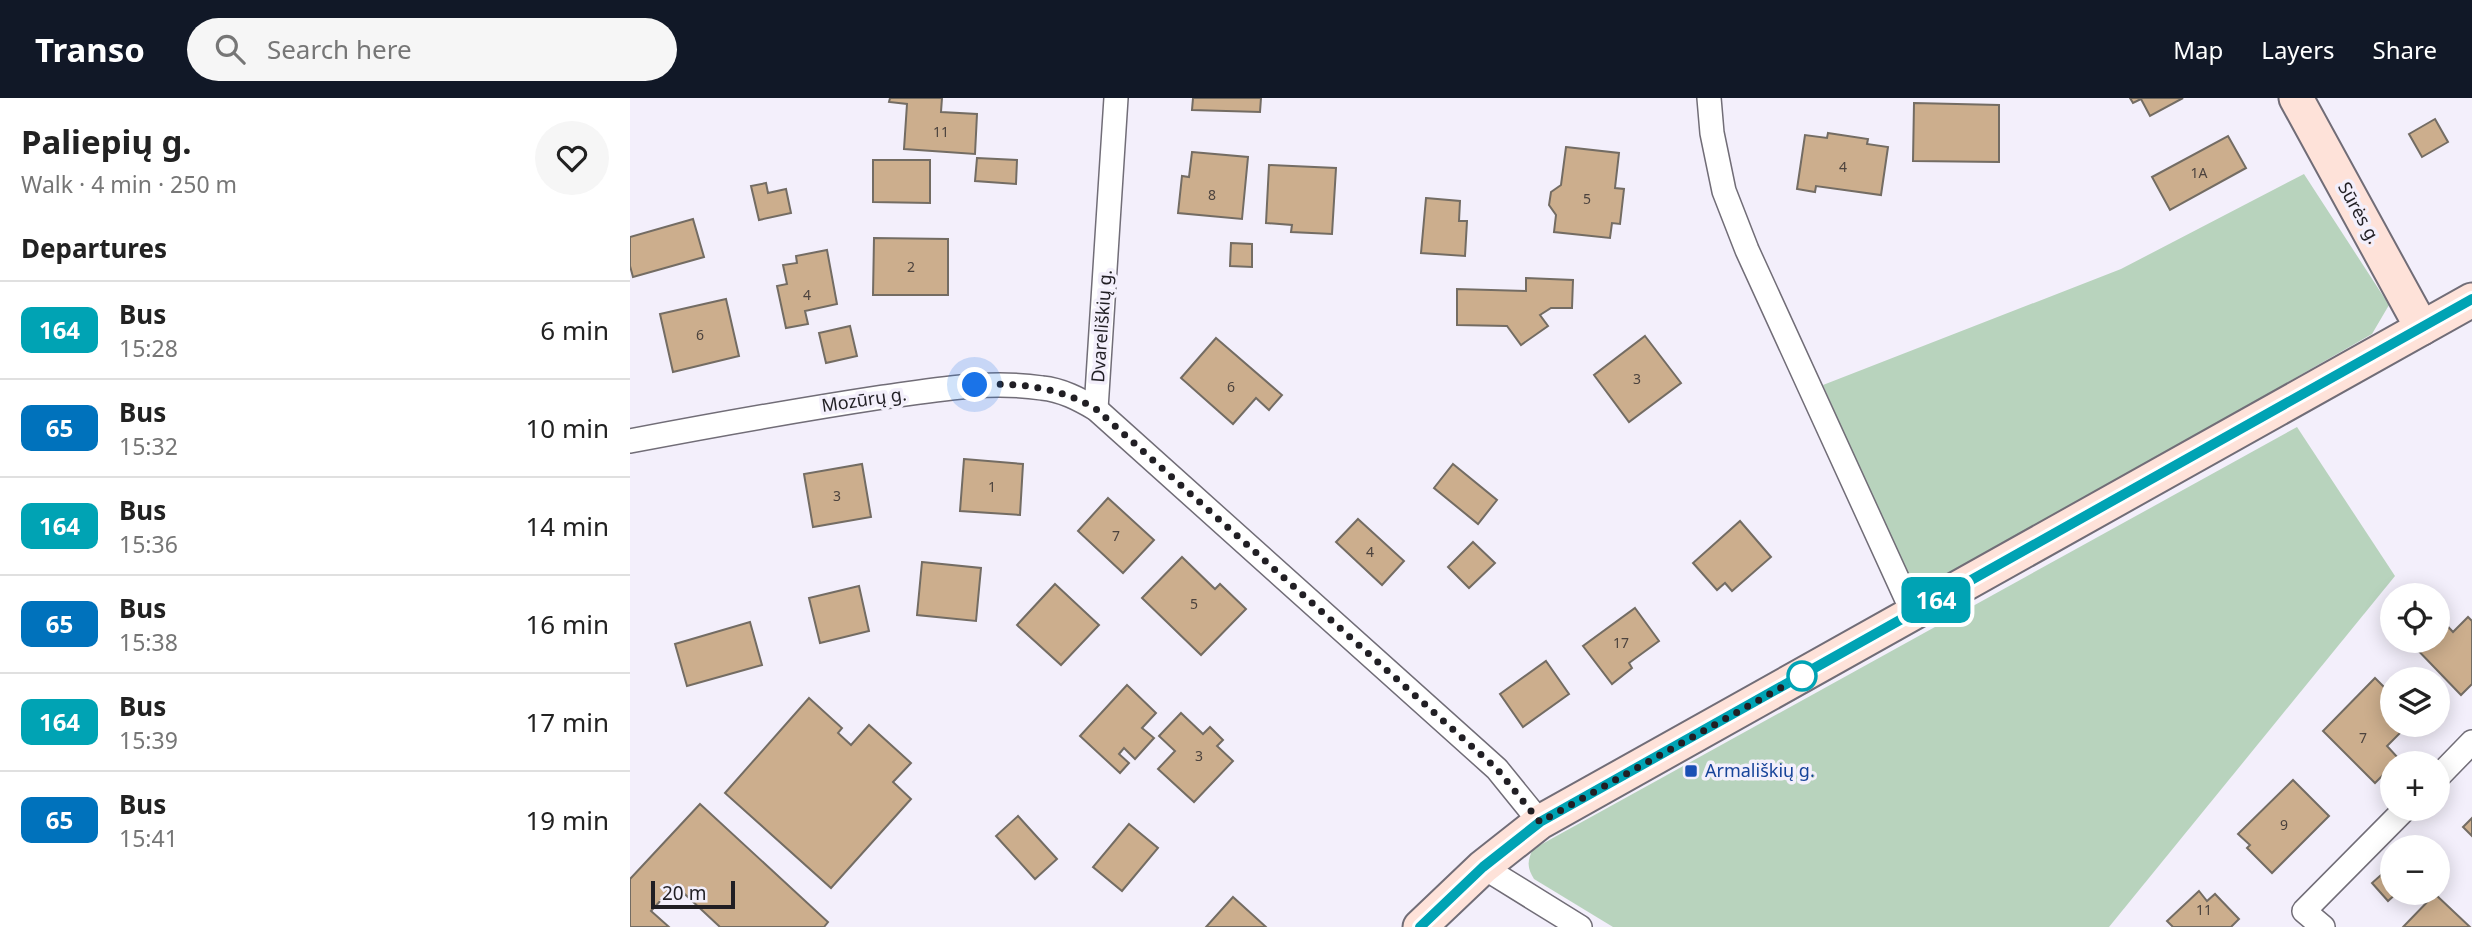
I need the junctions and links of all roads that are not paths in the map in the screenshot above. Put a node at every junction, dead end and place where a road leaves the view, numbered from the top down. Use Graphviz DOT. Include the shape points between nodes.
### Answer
graph roads {
  1 [pos="1116,98"];
  2 [pos="1709,98"];
  3 [pos="2295,98"];
  4 [pos="2472,299"];
  5 [pos="2422,328"];
  6 [pos="1096,409"];
  7 [pos="630,441"];
  8 [pos="1913,613"];
  9 [pos="2472,742"];
  10 [pos="2450,765"];
  11 [pos="2393,821"];
  12 [pos="1540,822"];
  13 [pos="1483,867"];
  14 [pos="1420,927"];
  15 [pos="1580,927"];
  16 [pos="2323,927"];
  1 -- 6 [label="street, Dvareliškių g."];
  2 -- 8 [label="street" via="1724,191 1747,250"];
  3 -- 5 [label="main road, Sūrės g."];
  4 -- 5 [label="main road"];
  5 -- 8 [label="main road"];
  6 -- 7 [label="street, Mozūrų g." via="1044,388 982,385 801,409"];
  6 -- 12 [label="street" via="1497,769"];
  8 -- 12 [label="main road"];
  9 -- 10 [label="street"];
  11 -- 16 [label="street" via="2304,911"];
  12 -- 13 [label="main road"];
  13 -- 14 [label="main road"];
  13 -- 15 [label="street"];
}
